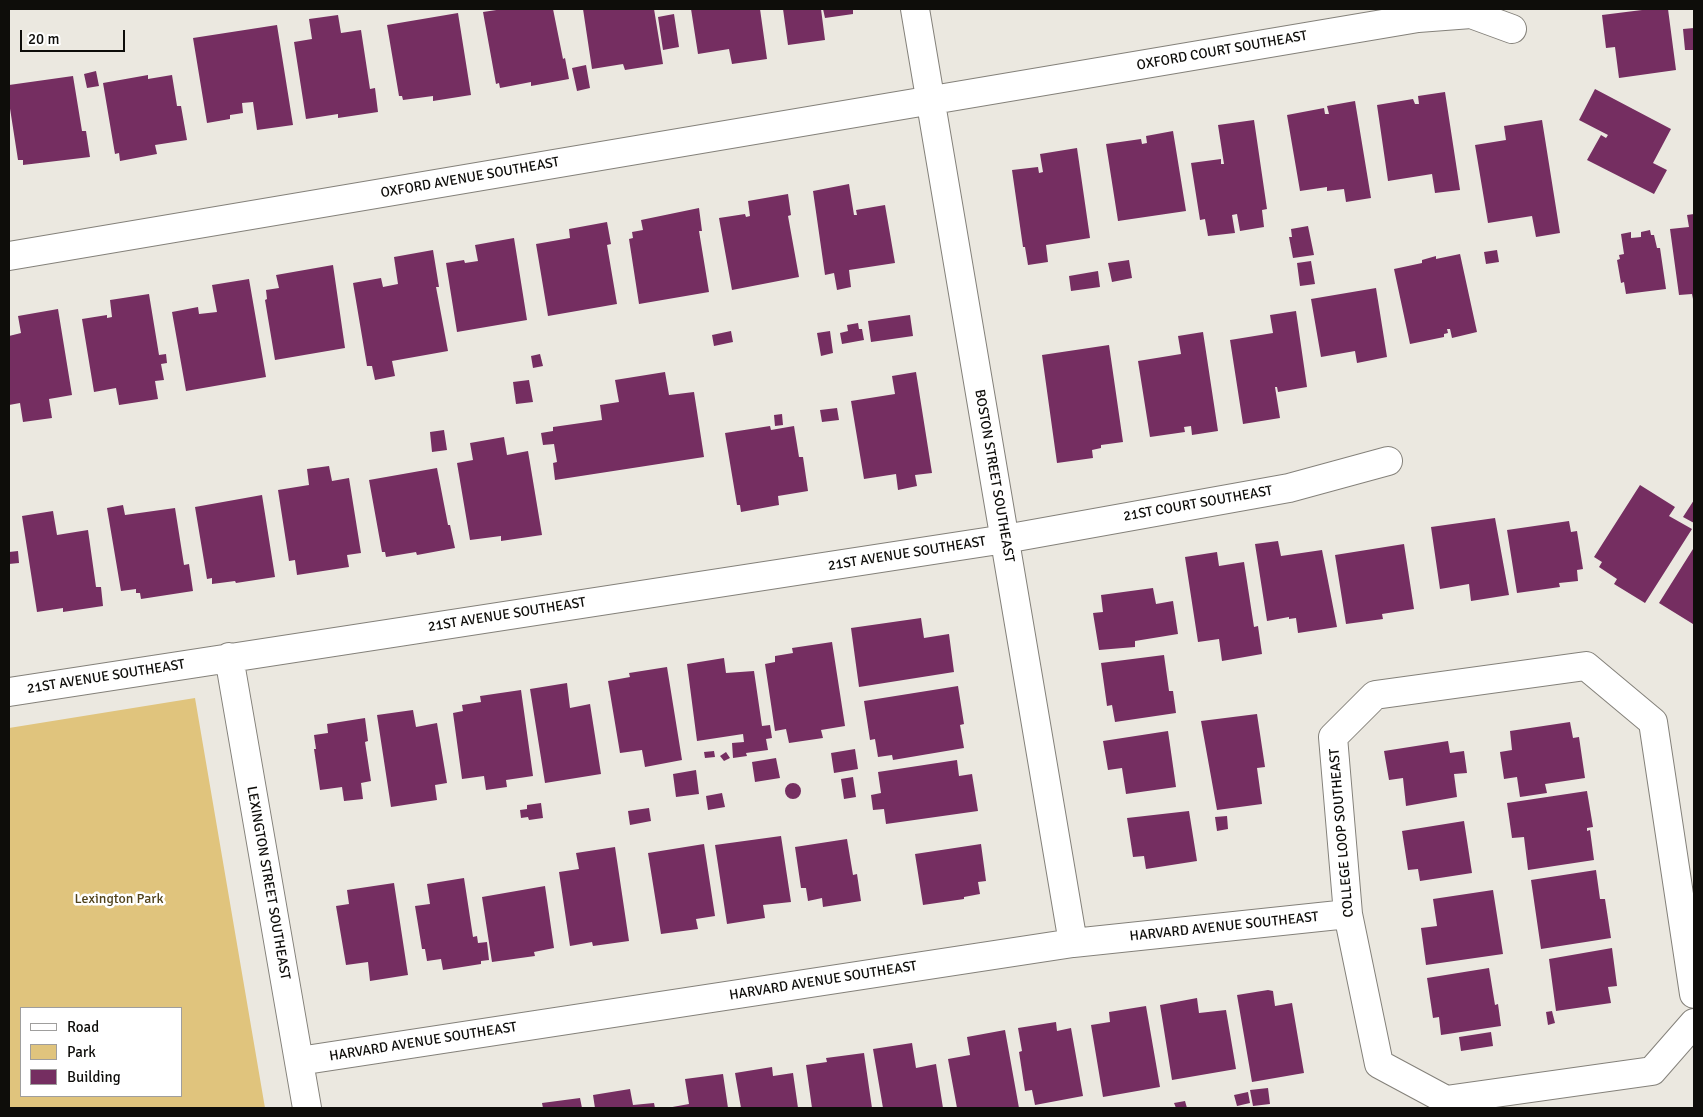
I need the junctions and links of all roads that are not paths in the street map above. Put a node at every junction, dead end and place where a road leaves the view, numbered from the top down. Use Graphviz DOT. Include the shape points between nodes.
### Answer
graph roads {
  1 [pos="915,9"];
  2 [pos="1512,29"];
  3 [pos="930,100"];
  4 [pos="9,256"];
  5 [pos="1388,461"];
  6 [pos="1005,539"];
  7 [pos="228,657"];
  8 [pos="9,692"];
  9 [pos="1348,914"];
  10 [pos="1073,944"];
  11 [pos="1694,994"];
  12 [pos="1694,1023"];
  13 [pos="299,1061"];
  14 [pos="307,1108"];
  1 -- 3 [label="street, BOSTON STREET SOUTHEAST"];
  2 -- 3 [label="street, OXFORD COURT SOUTHEAST" via="1471,14 1418,18"];
  3 -- 4 [label="street, OXFORD AVENUE SOUTHEAST"];
  3 -- 6 [label="street, BOSTON STREET SOUTHEAST"];
  5 -- 6 [label="street, 21ST COURT SOUTHEAST" via="1289,488"];
  6 -- 7 [label="street, 21ST AVENUE SOUTHEAST"];
  6 -- 10 [label="street, BOSTON STREET SOUTHEAST"];
  7 -- 8 [label="street, 21ST AVENUE SOUTHEAST"];
  7 -- 13 [label="street, LEXINGTON STREET SOUTHEAST"];
  9 -- 10 [label="street, HARVARD AVENUE SOUTHEAST"];
  9 -- 11 [label="street, COLLEGE LOOP SOUTHEAST" via="1333,737 1375,695 1586,666 1653,722"];
  9 -- 12 [label="street, COLLEGE LOOP SOUTHEAST" via="1379,1064 1446,1100 1652,1071"];
  10 -- 13 [label="street, HARVARD AVENUE SOUTHEAST"];
  13 -- 14 [label="street, LEXINGTON STREET SOUTHEAST"];
}
